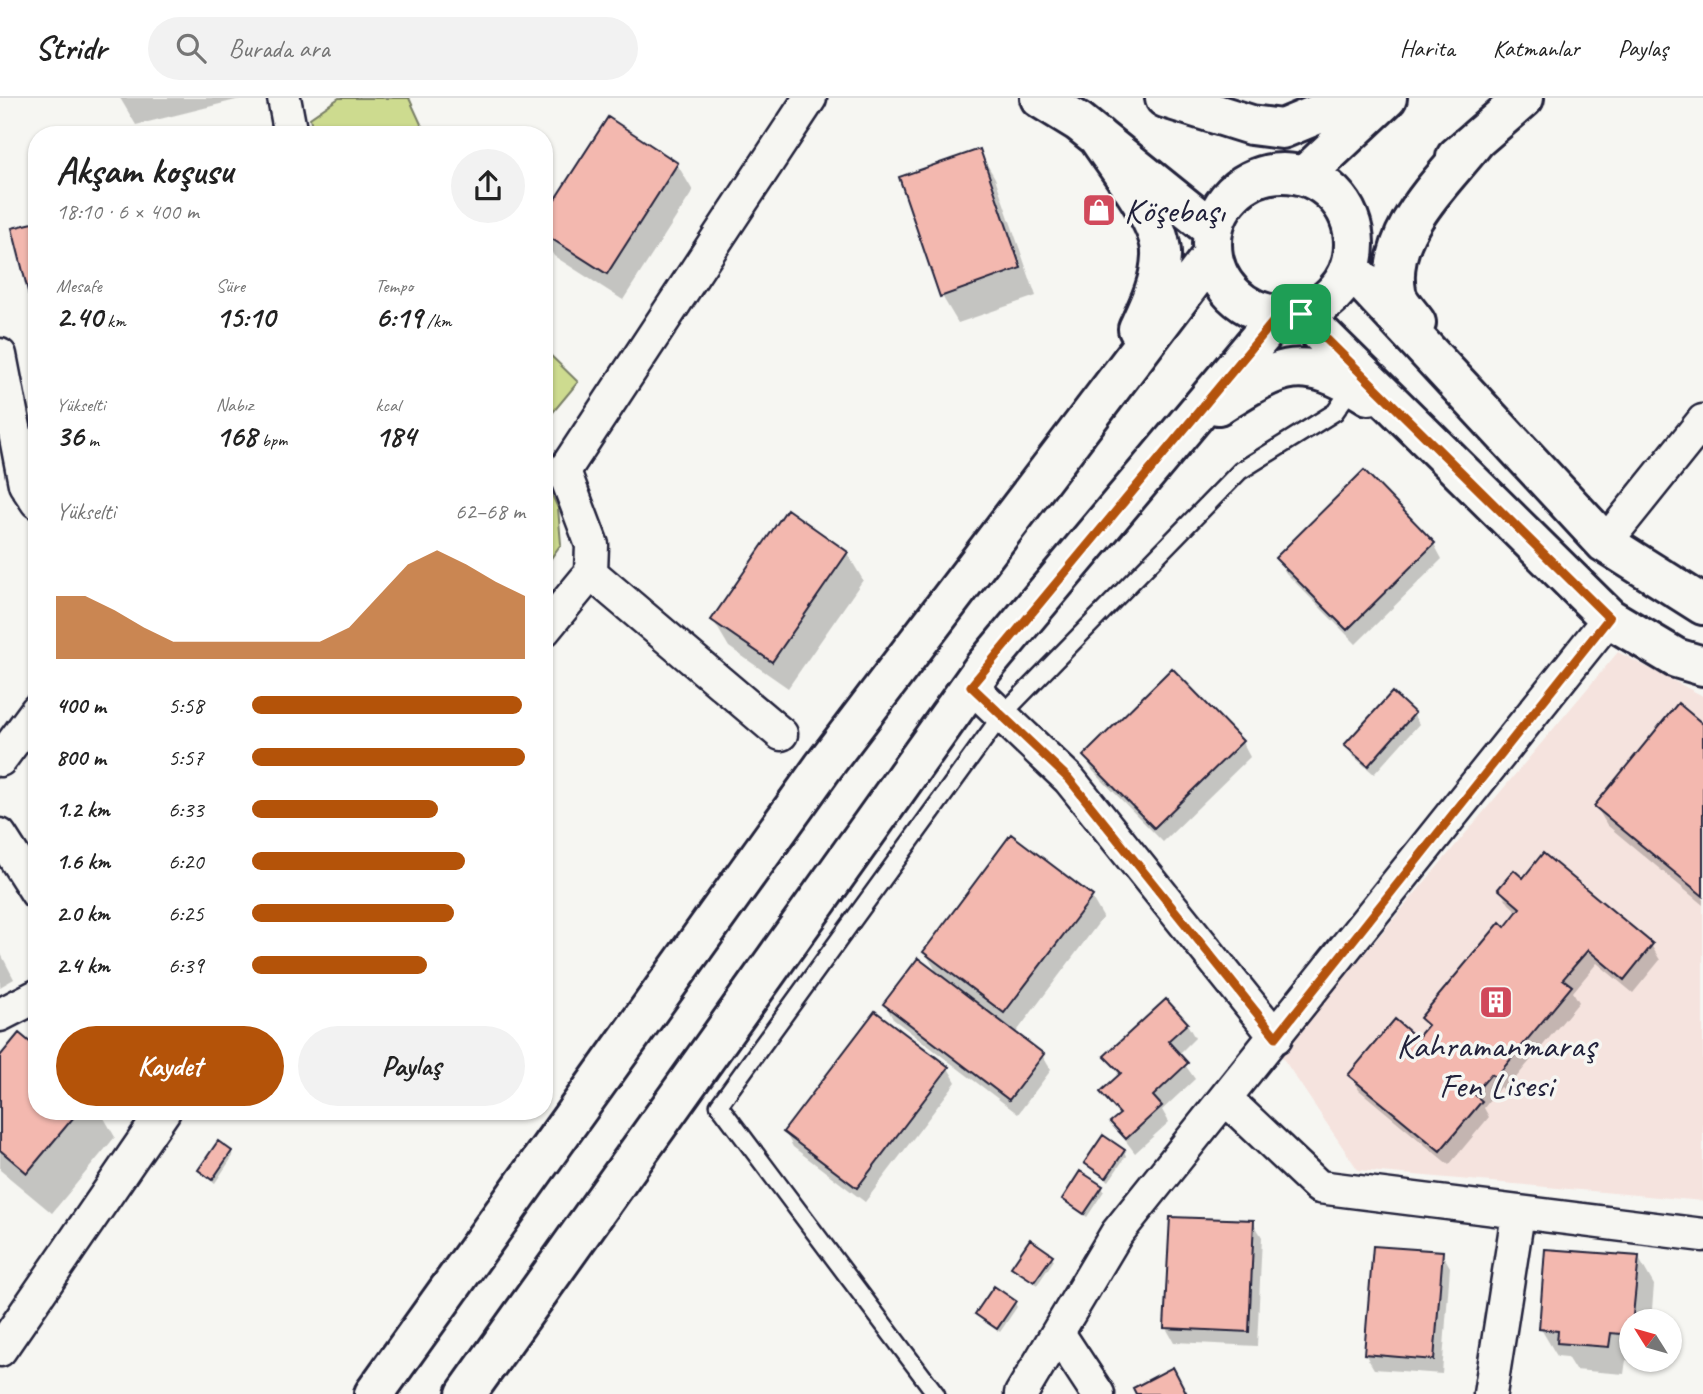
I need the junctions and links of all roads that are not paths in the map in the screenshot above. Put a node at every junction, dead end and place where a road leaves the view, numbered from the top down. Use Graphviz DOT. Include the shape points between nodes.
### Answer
graph roads {
  1 [pos="810,98"];
  2 [pos="1040,98"];
  3 [pos="1150,98"];
  4 [pos="1165,98"];
  5 [pos="1357,98"];
  6 [pos="1387,98"];
  7 [pos="1524,98"];
  8 [pos="1097,136"];
  9 [pos="1475,141"];
  10 [pos="1294,174"];
  11 [pos="1212,243"];
  12 [pos="1353,257"];
  13 [pos="1290,315"];
  14 [pos="0,355"];
  15 [pos="1452,378"];
  16 [pos="1117,379"];
  17 [pos="1354,385"];
  18 [pos="1408,419"];
  19 [pos="1703,421"];
  20 [pos="1186,425"];
  21 [pos="9,434"];
  22 [pos="28,487"];
  23 [pos="1605,543"];
  24 [pos="591,573"];
  25 [pos="1703,605"];
  26 [pos="1609,618"];
  27 [pos="553,619"];
  28 [pos="1703,666"];
  29 [pos="971,686"];
  30 [pos="1002,715"];
  31 [pos="28,722"];
  32 [pos="781,734"];
  33 [pos="0,760"];
  34 [pos="0,835"];
  35 [pos="28,879"];
  36 [pos="28,1001"];
  37 [pos="0,1015"];
  38 [pos="1276,1037"];
  39 [pos="1226,1099"];
  40 [pos="157,1120"];
  41 [pos="1517,1214"];
  42 [pos="1703,1236"];
  43 [pos="1058,1333"];
  44 [pos="0,1350"];
  45 [pos="480,1386"];
  46 [pos="374,1394"];
  47 [pos="936,1394"];
  48 [pos="1021,1394"];
  49 [pos="1098,1394"];
  50 [pos="1490,1394"];
  1 -- 24 [label="street" via="564,471 592,545"];
  2 -- 8 [label="main road"];
  3 -- 10 [label="main road"];
  4 -- 5 [label="main road" via="1251,125 1282,129"];
  6 -- 10 [label="main road"];
  7 -- 9 [label="main road"];
  8 -- 11 [label="main road"];
  8 -- 16 [label="main road" via="1153,223 1162,253 1157,285"];
  9 -- 12 [label="main road"];
  9 -- 15 [label="main road" via="1411,222 1396,257 1396,293"];
  10 -- 11 [label="main road" via="1258,177 1237,189 1221,208"];
  10 -- 12 [label="main road" via="1325,186 1342,202 1352,223"];
  11 -- 13 [label="main road" via="1219,278 1234,297 1255,311"];
  11 -- 16 [label="main road"];
  12 -- 13 [label="main road" via="1339,289 1322,304"];
  12 -- 15 [label="main road"];
  13 -- 18 [label="main road"];
  13 -- 20 [label="main road"];
  14 -- 21 [label="street"];
  15 -- 23 [label="main road"];
  16 -- 46 [label="main road" via="823,767"];
  17 -- 18 [label="main road"];
  17 -- 20 [label="main road" via="1304,368 1272,371"];
  17 -- 30 [label="lane" via="1335,412 1241,471"];
  18 -- 26 [label="main road"];
  19 -- 23 [label="street"];
  20 -- 29 [label="main road"];
  21 -- 22 [label="street"];
  23 -- 25 [label="main road"];
  24 -- 27 [label="street"];
  24 -- 32 [label="street"];
  26 -- 28 [label="main road" via="1676,657"];
  26 -- 38 [label="street"];
  29 -- 30 [label="street"];
  29 -- 45 [label="main road"];
  30 -- 38 [label="street" via="1069,779"];
  30 -- 47 [label="lane" via="719,1105"];
  31 -- 33 [label="street"];
  34 -- 35 [label="street"];
  36 -- 37 [label="street"];
  38 -- 39 [label="street"];
  39 -- 41 [label="street" via="1319,1187"];
  39 -- 43 [label="street" via="1117,1233"];
  40 -- 44 [label="street"];
  41 -- 42 [label="street"];
  41 -- 50 [label="street"];
  43 -- 48 [label="street"];
  43 -- 49 [label="street"];
}
